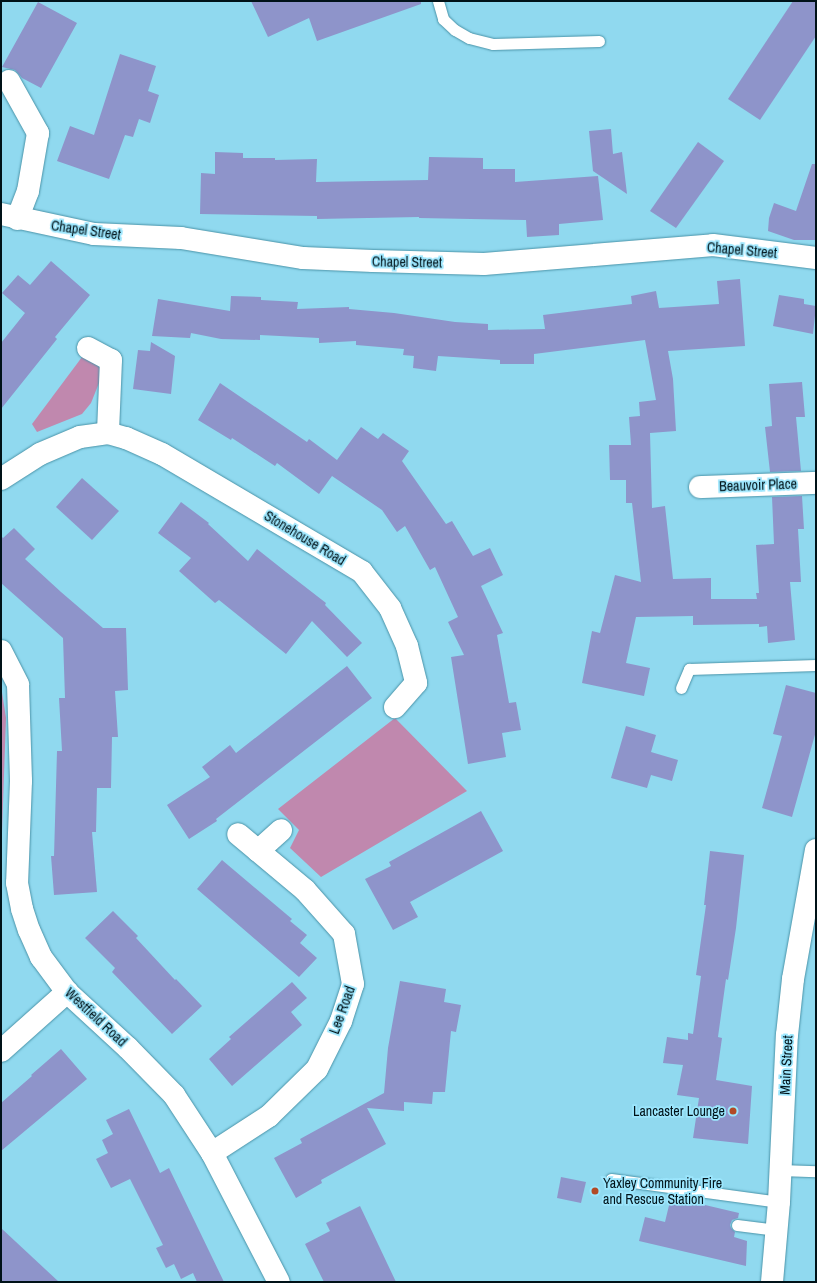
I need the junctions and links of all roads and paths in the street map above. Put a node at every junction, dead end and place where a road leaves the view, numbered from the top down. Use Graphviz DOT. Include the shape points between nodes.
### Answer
graph roads {
  1 [pos="438,1"];
  2 [pos="599,41"];
  3 [pos="9,82"];
  4 [pos="9,216"];
  5 [pos="816,258"];
  6 [pos="88,348"];
  7 [pos="108,433"];
  8 [pos="1,478"];
  9 [pos="816,483"];
  10 [pos="700,487"];
  11 [pos="1,651"];
  12 [pos="816,665"];
  13 [pos="681,688"];
  14 [pos="395,707"];
  15 [pos="281,830"];
  16 [pos="238,834"];
  17 [pos="816,850"];
  18 [pos="258,851"];
  19 [pos="67,992"];
  20 [pos="1,1052"];
  21 [pos="212,1153"];
  22 [pos="780,1170"];
  23 [pos="816,1171"];
  24 [pos="611,1179"];
  25 [pos="779,1202"];
  26 [pos="737,1224"];
  27 [pos="777,1230"];
  28 [pos="279,1282"];
  29 [pos="772,1282"];
  1 -- 2 [label="lane" via="444,19 455,30 469,38 493,44"];
  3 -- 4 [label="street" via="38,133 28,191"];
  4 -- 5 [label="street, Chapel Street" via="94,234 181,238 303,258 484,264 713,245"];
  6 -- 7 [label="street" via="111,360"];
  7 -- 8 [label="street, Stonehouse Road" via="80,437 40,454"];
  7 -- 14 [label="street, Stonehouse Road" via="162,454 362,572 390,608 407,646 416,683"];
  9 -- 10 [label="street, Beauvoir Place"];
  11 -- 19 [label="street, Westfield Road" via="18,686 21,781 17,883 19,896 29,930 41,957"];
  12 -- 13 [label="lane" via="688,669"];
  15 -- 18 [label="street"];
  16 -- 18 [label="street, Lee Road"];
  17 -- 22 [label="street, Main Street" via="793,979 787,1035"];
  18 -- 21 [label="street, Lee Road" via="305,890 344,934 354,984 341,1021 317,1069 269,1116"];
  19 -- 20 [label="street"];
  19 -- 21 [label="street, Westfield Road" via="174,1095"];
  21 -- 28 [label="street, Westfield Road"];
  22 -- 23 [label="lane"];
  22 -- 25 [label="street, Main Street"];
  24 -- 25 [label="lane"];
  25 -- 27 [label="street, Main Street"];
  26 -- 27 [label="lane"];
  27 -- 29 [label="street, Main Street"];
}
